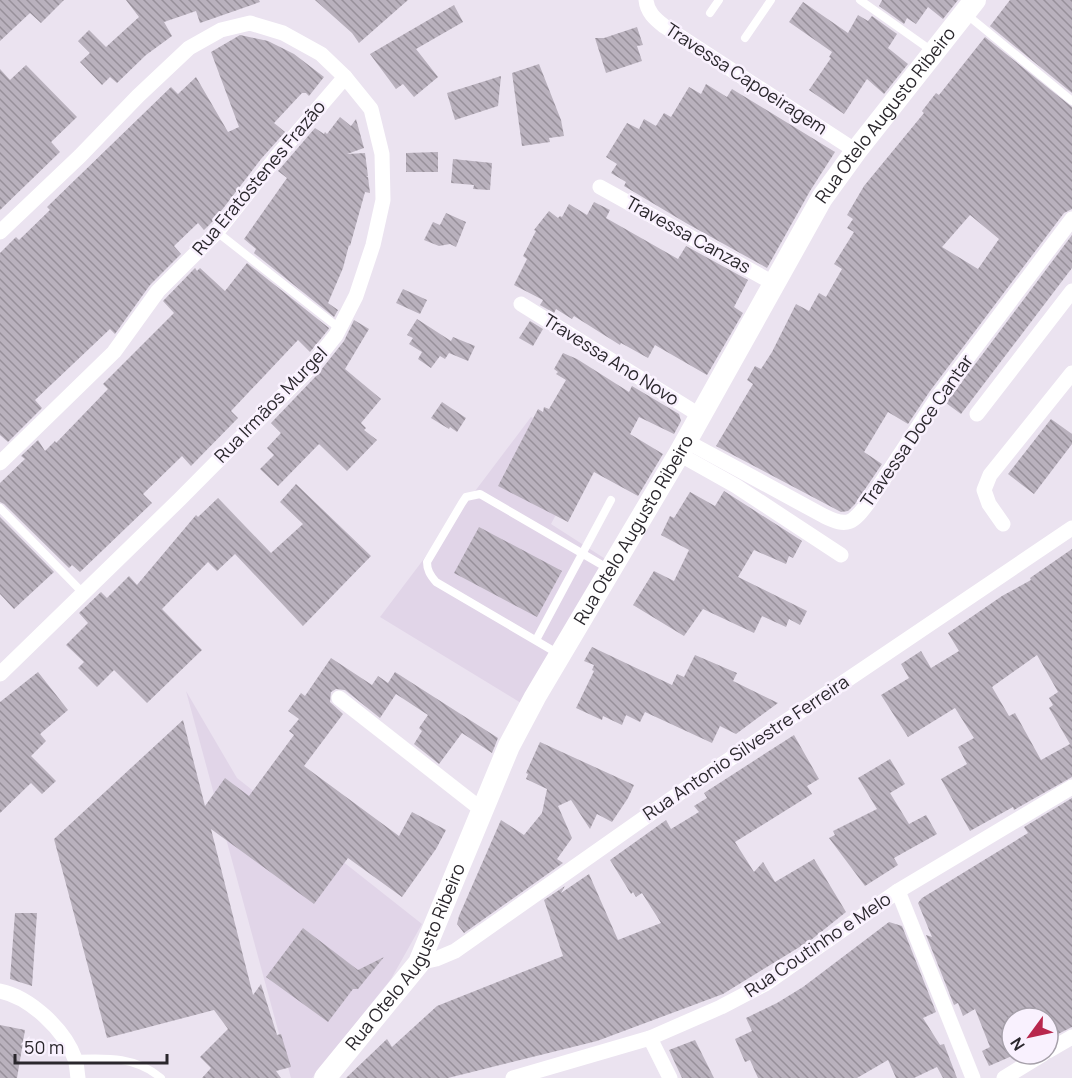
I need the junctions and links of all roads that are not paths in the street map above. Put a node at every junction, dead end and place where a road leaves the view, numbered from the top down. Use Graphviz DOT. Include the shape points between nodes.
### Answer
graph roads {
  1 [pos="646,0"];
  2 [pos="718,0"];
  3 [pos="771,0"];
  4 [pos="860,0"];
  5 [pos="970,6"];
  6 [pos="710,13"];
  7 [pos="745,38"];
  8 [pos="934,52"];
  9 [pos="345,76"];
  10 [pos="1072,101"];
  11 [pos="856,151"];
  12 [pos="600,187"];
  13 [pos="1072,219"];
  14 [pos="0,232"];
  15 [pos="217,232"];
  16 [pos="775,284"];
  17 [pos="1071,296"];
  18 [pos="521,304"];
  19 [pos="339,328"];
  20 [pos="1072,373"];
  21 [pos="976,414"];
  22 [pos="701,416"];
  23 [pos="683,448"];
  24 [pos="0,463"];
  25 [pos="611,500"];
  26 [pos="0,508"];
  27 [pos="1004,525"];
  28 [pos="1072,528"];
  29 [pos="583,554"];
  30 [pos="841,555"];
  31 [pos="611,570"];
  32 [pos="84,594"];
  33 [pos="536,640"];
  34 [pos="560,655"];
  35 [pos="0,674"];
  36 [pos="339,698"];
  37 [pos="1072,788"];
  38 [pos="482,810"];
  39 [pos="898,891"];
  40 [pos="419,963"];
  41 [pos="0,991"];
  42 [pos="651,1038"];
  43 [pos="75,1059"];
  44 [pos="1024,1066"];
  45 [pos="78,1078"];
  46 [pos="161,1078"];
  47 [pos="325,1078"];
  48 [pos="513,1078"];
  49 [pos="670,1078"];
  50 [pos="973,1078"];
  51 [pos="1004,1078"];
  1 -- 11 [label="street, Travessa Capoeiragem" via="653,17 664,26"];
  2 -- 6 [label="lane"];
  3 -- 7 [label="lane"];
  4 -- 8 [label="lane"];
  5 -- 8 [label="street, Rua Otelo Augusto Ribeiro"];
  5 -- 10 [label="lane"];
  8 -- 11 [label="street, Rua Otelo Augusto Ribeiro"];
  9 -- 14 [label="street, Rua Irmãos Murgel" via="321,54 283,33 250,22 221,30 189,48"];
  9 -- 15 [label="street, Rua Eratóstenes Frazão"];
  9 -- 19 [label="street, Rua Irmãos Murgel" via="371,109 382,154 382,200 373,245 356,296"];
  11 -- 16 [label="street, Rua Otelo Augusto Ribeiro" via="822,198"];
  12 -- 16 [label="street, Travessa Canzas"];
  13 -- 23 [label="street, Travessa Doce Cantar" via="935,401 868,503 849,523 838,524"];
  15 -- 19 [label="lane"];
  15 -- 24 [label="street, Rua Eratóstenes Frazão" via="159,291 114,352"];
  16 -- 22 [label="street, Rua Otelo Augusto Ribeiro"];
  17 -- 21 [label="street"];
  18 -- 22 [label="street, Travessa Ano Novo"];
  19 -- 32 [label="street, Rua Irmãos Murgel" via="309,369"];
  20 -- 27 [label="street" via="990,475 984,490"];
  22 -- 23 [label="street, Rua Otelo Augusto Ribeiro"];
  23 -- 30 [label="street"];
  23 -- 31 [label="street, Rua Otelo Augusto Ribeiro"];
  25 -- 29 [label="lane"];
  26 -- 32 [label="lane"];
  28 -- 40 [label="street, Rua Antonio Silvestre Ferreira" via="684,790 455,951"];
  29 -- 31 [label="lane"];
  29 -- 33 [label="lane"];
  29 -- 33 [label="lane" via="474,494 462,502 427,562 436,582"];
  31 -- 34 [label="street, Rua Otelo Augusto Ribeiro"];
  32 -- 35 [label="street, Rua Irmãos Murgel"];
  33 -- 34 [label="lane"];
  34 -- 38 [label="street, Rua Otelo Augusto Ribeiro" via="509,746"];
  36 -- 38 [label="street"];
  37 -- 39 [label="street, Rua Coutinho e Melo"];
  38 -- 40 [label="street, Rua Otelo Augusto Ribeiro"];
  39 -- 42 [label="street, Rua Coutinho e Melo" via="765,984"];
  39 -- 50 [label="street"];
  40 -- 47 [label="street, Rua Otelo Augusto Ribeiro"];
  41 -- 43 [label="street" via="34,1007 57,1028"];
  42 -- 48 [label="street, Rua Coutinho e Melo"];
  42 -- 49 [label="street"];
  43 -- 45 [label="street"];
  43 -- 46 [label="lane" via="115,1058 152,1070"];
  44 -- 51 [label="street"];
}
